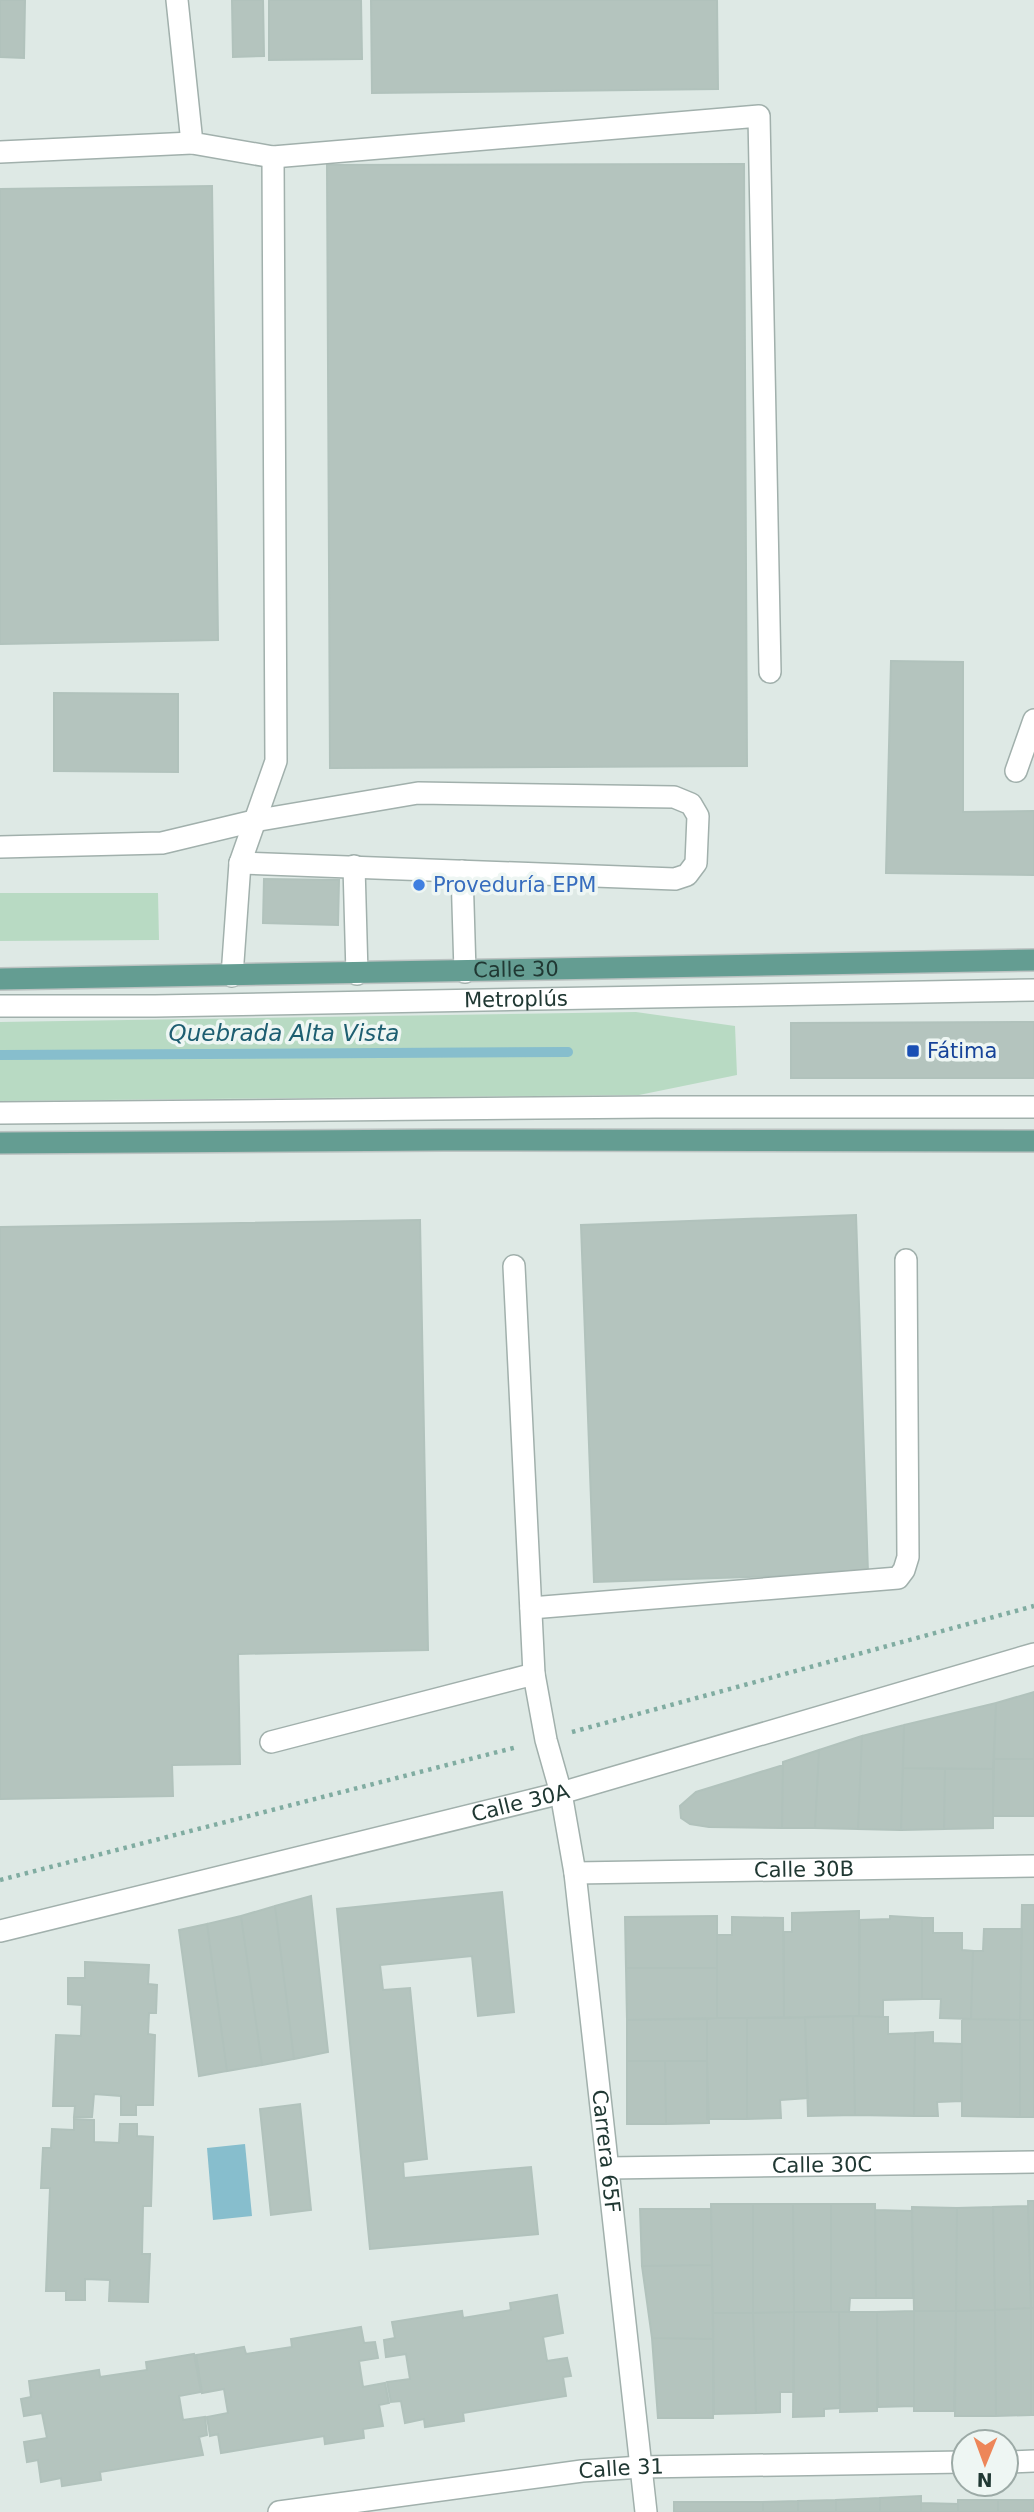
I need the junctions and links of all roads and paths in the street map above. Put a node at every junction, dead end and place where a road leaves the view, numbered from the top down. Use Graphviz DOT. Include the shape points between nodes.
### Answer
graph roads {
  1 [pos="177,0"];
  2 [pos="192,143"];
  3 [pos="0,152"];
  4 [pos="273,157"];
  5 [pos="770,672"];
  6 [pos="1034,720"];
  7 [pos="1017,771"];
  8 [pos="254,821"];
  9 [pos="0,846"];
  10 [pos="240,863"];
  11 [pos="354,866"];
  12 [pos="462,871"];
  13 [pos="1034,960"];
  14 [pos="465,972"];
  15 [pos="357,974"];
  16 [pos="232,976"];
  17 [pos="0,979"];
  18 [pos="1034,990"];
  19 [pos="0,1006"];
  20 [pos="1034,1107"];
  21 [pos="0,1113"];
  22 [pos="1034,1141"];
  23 [pos="0,1143"];
  24 [pos="906,1260"];
  25 [pos="514,1266"];
  26 [pos="531,1608"];
  27 [pos="1034,1654"];
  28 [pos="534,1674"];
  29 [pos="271,1742"];
  30 [pos="561,1793"];
  31 [pos="1034,1866"];
  32 [pos="575,1873"];
  33 [pos="0,1931"];
  34 [pos="1034,2162"];
  35 [pos="608,2168"];
  36 [pos="950,2462"];
  37 [pos="641,2467"];
  38 [pos="279,2512"];
  39 [pos="646,2512"];
  1 -- 2 [label="street"];
  2 -- 3 [label="street"];
  2 -- 4 [label="street"];
  4 -- 5 [label="street" via="758,116"];
  4 -- 8 [label="street" via="276,761"];
  6 -- 7 [label="street"];
  8 -- 9 [label="street" via="162,843"];
  8 -- 10 [label="street"];
  8 -- 12 [label="street" via="418,793 674,796 691,804 698,816 696,863 687,875 675,879"];
  10 -- 11 [label="street"];
  10 -- 16 [label="street"];
  11 -- 12 [label="street"];
  11 -- 15 [label="street"];
  12 -- 14 [label="street"];
  13 -- 14 [label="main road, Calle 30"];
  14 -- 15 [label="main road, Calle 30"];
  15 -- 16 [label="main road, Calle 30"];
  16 -- 17 [label="main road, Calle 30"];
  18 -- 19 [label="street, Metroplús"];
  20 -- 21 [label="street"];
  22 -- 23 [label="main road"];
  24 -- 26 [label="street" via="908,1557 898,1577"];
  25 -- 26 [label="street, Carrera 65F"];
  26 -- 28 [label="street, Carrera 65F"];
  27 -- 30 [label="street, Calle 30A"];
  28 -- 29 [label="street"];
  28 -- 30 [label="street, Carrera 65F"];
  30 -- 32 [label="street, Carrera 65F"];
  30 -- 33 [label="street, Calle 30A"];
  31 -- 32 [label="street, Calle 30B"];
  32 -- 35 [label="street, Carrera 65F"];
  34 -- 35 [label="street, Calle 30C"];
  35 -- 37 [label="street, Carrera 65F"];
  36 -- 37 [label="street, Calle 31"];
  37 -- 38 [label="street, Calle 31"];
  37 -- 39 [label="street, Carrera 65F"];
}
